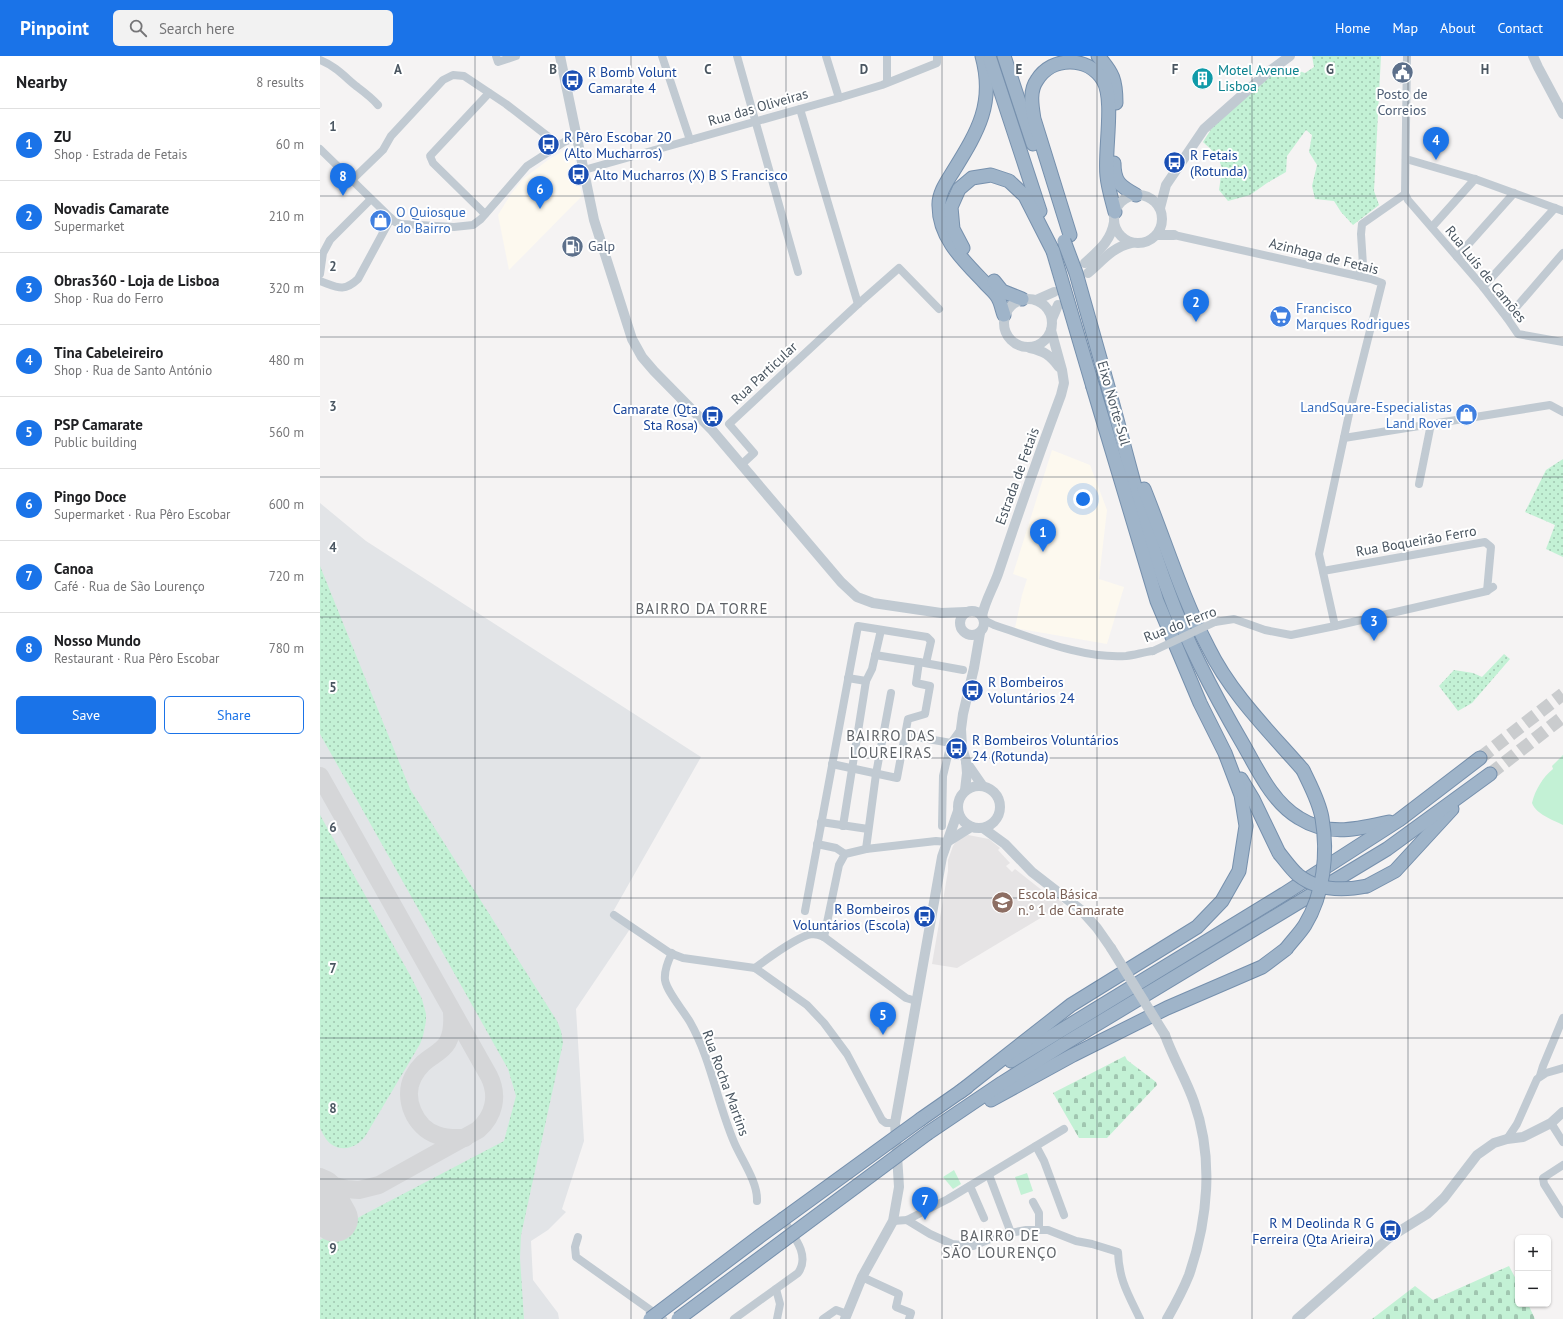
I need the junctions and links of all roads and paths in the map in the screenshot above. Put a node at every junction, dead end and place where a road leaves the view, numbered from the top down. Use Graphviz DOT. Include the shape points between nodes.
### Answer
graph roads {
  1 [pos="496,56"];
  2 [pos="516,56"];
  3 [pos="560,56"];
  4 [pos="662,56"];
  5 [pos="737,56"];
  6 [pos="826,56"];
  7 [pos="887,56"];
  8 [pos="982,56"];
  9 [pos="989,56"];
  10 [pos="1004,56"];
  11 [pos="1098,56"];
  12 [pos="1290,56"];
  13 [pos="1407,56"];
  14 [pos="1533,56"];
  15 [pos="937,59"];
  16 [pos="320,60"];
  17 [pos="887,82"];
  18 [pos="489,93"];
  19 [pos="839,98"];
  20 [pos="378,105"];
  21 [pos="800,109"];
  22 [pos="1563,114"];
  23 [pos="756,122"];
  24 [pos="577,137"];
  25 [pos="690,140"];
  26 [pos="558,145"];
  27 [pos="320,150"];
  28 [pos="1406,159"];
  29 [pos="584,170"];
  30 [pos="1475,179"];
  31 [pos="352,180"];
  32 [pos="1166,185"];
  33 [pos="1514,193"];
  34 [pos="1405,194"];
  35 [pos="1140,195"];
  36 [pos="371,199"];
  37 [pos="1160,208"];
  38 [pos="1555,208"];
  39 [pos="1563,211"];
  40 [pos="486,214"];
  41 [pos="1114,217"];
  42 [pos="391,218"];
  43 [pos="1432,227"];
  44 [pos="1159,230"];
  45 [pos="1174,235"];
  46 [pos="1067,238"];
  47 [pos="1131,243"];
  48 [pos="1053,251"];
  49 [pos="1563,253"];
  50 [pos="1457,257"];
  51 [pos="1085,263"];
  52 [pos="798,272"];
  53 [pos="1082,273"];
  54 [pos="320,274"];
  55 [pos="1358,276"];
  56 [pos="320,281"];
  57 [pos="1483,287"];
  58 [pos="1054,292"];
  59 [pos="1022,299"];
  60 [pos="1036,300"];
  61 [pos="858,304"];
  62 [pos="1058,305"];
  63 [pos="939,309"];
  64 [pos="1004,315"];
  65 [pos="1507,318"];
  66 [pos="1052,319"];
  67 [pos="1051,330"];
  68 [pos="1563,342"];
  69 [pos="1030,348"];
  70 [pos="1062,370"];
  71 [pos="1563,412"];
  72 [pos="1431,424"];
  73 [pos="1344,438"];
  74 [pos="1124,443"];
  75 [pos="742,464"];
  76 [pos="1419,484"];
  77 [pos="1323,571"];
  78 [pos="1490,589"];
  79 [pos="991,591"];
  80 [pos="968,611"];
  81 [pos="941,613"];
  82 [pos="985,624"];
  83 [pos="1335,626"];
  84 [pos="881,630"];
  85 [pos="963,630"];
  86 [pos="875,656"];
  87 [pos="975,658"];
  88 [pos="922,662"];
  89 [pos="963,670"];
  90 [pos="848,678"];
  91 [pos="866,681"];
  92 [pos="891,694"];
  93 [pos="961,729"];
  94 [pos="905,735"];
  95 [pos="951,743"];
  96 [pos="1225,753"];
  97 [pos="1480,758"];
  98 [pos="966,761"];
  99 [pos="832,764"];
  100 [pos="853,769"];
  101 [pos="876,774"];
  102 [pos="1490,774"];
  103 [pos="982,785"];
  104 [pos="1475,785"];
  105 [pos="965,790"];
  106 [pos="958,811"];
  107 [pos="997,818"];
  108 [pos="1399,820"];
  109 [pos="822,822"];
  110 [pos="844,826"];
  111 [pos="942,826"];
  112 [pos="971,827"];
  113 [pos="983,828"];
  114 [pos="868,829"];
  115 [pos="947,842"];
  116 [pos="817,844"];
  117 [pos="1005,844"];
  118 [pos="866,849"];
  119 [pos="845,854"];
  120 [pos="805,911"];
  121 [pos="614,915"];
  122 [pos="824,937"];
  123 [pos="672,953"];
  124 [pos="755,968"];
  125 [pos="916,1001"];
  126 [pos="1563,1018"];
  127 [pos="1563,1068"];
  128 [pos="1540,1076"];
  129 [pos="960,1092"];
  130 [pos="1563,1112"];
  131 [pos="895,1123"];
  132 [pos="1551,1123"];
  133 [pos="1064,1130"];
  134 [pos="931,1131"];
  135 [pos="1507,1139"];
  136 [pos="1563,1142"];
  137 [pos="1036,1146"];
  138 [pos="1563,1165"];
  139 [pos="989,1175"];
  140 [pos="970,1186"];
  141 [pos="757,1201"];
  142 [pos="1033,1202"];
  143 [pos="780,1214"];
  144 [pos="1563,1214"];
  145 [pos="1064,1215"];
  146 [pos="984,1218"];
  147 [pos="907,1220"];
  148 [pos="893,1221"];
  149 [pos="1039,1230"];
  150 [pos="1011,1233"];
  151 [pos="578,1238"];
  152 [pos="862,1277"];
  153 [pos="776,1289"];
  154 [pos="846,1316"];
  155 [pos="650,1319"];
  156 [pos="663,1319"];
  157 [pos="678,1319"];
  158 [pos="734,1319"];
  159 [pos="777,1319"];
  160 [pos="823,1319"];
  161 [pos="909,1319"];
  162 [pos="1140,1319"];
  163 [pos="1167,1319"];
  164 [pos="1297,1319"];
  1 -- 2 [label="street" via="498,62"];
  3 -- 24 [label="street"];
  4 -- 25 [label="street"];
  5 -- 23 [label="street"];
  6 -- 19 [label="street"];
  7 -- 17 [label="street"];
  8 -- 64 [label="highway" via="986,72 983,116 945,185 938,205 943,232 955,250 998,297"];
  9 -- 48 [label="highway, Eixo Norte-Sul"];
  10 -- 46 [label="highway, Eixo Norte-Sul"];
  11 -- 35 [label="highway" via="1111,70 1116,90 1114,174 1120,186"];
  12 -- 32 [label="street" via="1204,129"];
  13 -- 28 [label="street"];
  14 -- 22 [label="street"];
  15 -- 17 [label="street, Rua das Oliveiras"];
  16 -- 20 [label="street" via="336,68"];
  17 -- 19 [label="street, Rua das Oliveiras"];
  18 -- 26 [label="street"];
  18 -- 31 [label="street" via="464,76 453,75 443,80 390,136 383,150"];
  18 -- 40 [label="street" via="430,156 433,163"];
  19 -- 21 [label="street, Rua das Oliveiras"];
  21 -- 23 [label="street, Rua das Oliveiras"];
  21 -- 61 [label="street"];
  23 -- 25 [label="street, Rua das Oliveiras"];
  23 -- 52 [label="street"];
  24 -- 26 [label="street"];
  24 -- 29 [label="street"];
  25 -- 29 [label="street, Rua das Oliveiras"];
  26 -- 40 [label="street" via="527,166"];
  27 -- 31 [label="street"];
  28 -- 30 [label="street"];
  28 -- 34 [label="street"];
  29 -- 75 [label="street" via="594,220 632,339 654,371"];
  30 -- 33 [label="street"];
  30 -- 43 [label="street"];
  31 -- 36 [label="street"];
  32 -- 35 [label="street" via="1155,192"];
  32 -- 37 [label="street"];
  33 -- 38 [label="street"];
  33 -- 50 [label="street"];
  34 -- 43 [label="street, Rua Luís de Camões"];
  34 -- 55 [label="street" via="1362,224 1363,265"];
  35 -- 37 [label="street" via="1154,200"];
  35 -- 41 [label="street" via="1126,198 1119,204"];
  36 -- 42 [label="street"];
  36 -- 54 [label="street" via="330,240 323,253"];
  37 -- 44 [label="street" via="1162,217"];
  38 -- 39 [label="street"];
  38 -- 57 [label="street"];
  40 -- 42 [label="street" via="473,224 454,227 401,224"];
  41 -- 46 [label="highway" via="1107,176 1108,95 1103,80 1092,68 1078,62 1061,62 1046,69 1036,81 1031,100"];
  41 -- 47 [label="street" via="1116,231"];
  41 -- 51 [label="street" via="1112,232 1107,241"];
  42 -- 56 [label="street" via="358,279 348,287 341,288"];
  43 -- 50 [label="street, Rua Luís de Camões"];
  44 -- 45 [label="street"];
  44 -- 47 [label="street" via="1150,241"];
  45 -- 55 [label="street, Azinhaga de Fetais"];
  46 -- 53 [label="highway, Eixo Norte-Sul, bridge"];
  47 -- 53 [label="street" via="1113,250"];
  48 -- 59 [label="highway" via="1026,196 1009,182 991,175 972,178 959,189 951,207 953,229 960,245 1002,291"];
  48 -- 96 [label="highway, Eixo Norte-Sul, bridge" via="1158,601 1200,703"];
  49 -- 65 [label="street"];
  50 -- 57 [label="street, Rua Luís de Camões"];
  53 -- 74 [label="highway, Eixo Norte-Sul, bridge" via="1105,376"];
  55 -- 73 [label="street, Azinhaga de Fetais" via="1382,283"];
  57 -- 65 [label="street, Rua Luís de Camões"];
  58 -- 60 [label="street"];
  59 -- 60 [label="street"];
  59 -- 64 [label="street" via="1014,302"];
  60 -- 66 [label="street" via="1046,307"];
  61 -- 63 [label="street, Rua Particular" via="899,268"];
  61 -- 75 [label="street, Rua Particular" via="728,424 754,454"];
  62 -- 66 [label="street"];
  64 -- 69 [label="street" via="1003,325 1012,342 1020,347"];
  65 -- 68 [label="street, Rua Luís de Camões" via="1518,334"];
  66 -- 67 [label="street"];
  67 -- 69 [label="street" via="1047,339"];
  67 -- 70 [label="street, Estrada de Fetais"];
  69 -- 70 [label="street" via="1042,351"];
  70 -- 79 [label="street, Estrada de Fetais" via="1064,383 1061,395"];
  71 -- 72 [label="street" via="1550,405"];
  72 -- 73 [label="street"];
  72 -- 76 [label="street"];
  73 -- 77 [label="street, Azinhaga de Fetais" via="1320,554"];
  74 -- 108 [label="highway" via="1149,536 1170,596 1204,674 1269,789 1287,809 1316,827 1339,831"];
  74 -- 134 [label="highway, bridge" via="1208,648 1232,687 1303,770 1314,794 1322,817 1325,851 1317,901 1305,926 1286,949 1262,967 1167,1008 1073,1055 960,1119"];
  75 -- 81 [label="street" via="841,582 857,597 873,603"];
  77 -- 78 [label="street, Rua Boqueirão Ferro" via="1485,542 1491,547"];
  77 -- 83 [label="street, Azinhaga de Fetais"];
  78 -- 83 [label="street, Rua do Ferro"];
  79 -- 80 [label="street, Estrada de Fetais"];
  79 -- 82 [label="street, Estrada de Fetais" via="984,606"];
  80 -- 81 [label="street"];
  80 -- 82 [label="street" via="979,613"];
  80 -- 85 [label="street" via="960,618"];
  81 -- 85 [label="street"];
  82 -- 83 [label="street, Rua do Ferro, bridge" via="1059,646 1102,655 1126,656 1153,651 1215,622 1234,620 1265,630 1290,634"];
  82 -- 85 [label="street" via="973,636"];
  82 -- 87 [label="street, Estrada de Fetais"];
  84 -- 86 [label="street"];
  84 -- 88 [label="street" via="927,637 931,641"];
  84 -- 90 [label="street" via="858,626"];
  85 -- 87 [label="street"];
  86 -- 88 [label="street"];
  86 -- 91 [label="street"];
  87 -- 93 [label="street, Estrada de Fetais"];
  88 -- 89 [label="street"];
  88 -- 94 [label="street" via="916,683 930,686 925,714 908,719"];
  90 -- 91 [label="street"];
  90 -- 99 [label="street"];
  91 -- 100 [label="street"];
  92 -- 101 [label="street"];
  93 -- 95 [label="street"];
  93 -- 98 [label="street, Estrada de Fetais"];
  94 -- 95 [label="street"];
  94 -- 101 [label="street" via="897,778"];
  95 -- 111 [label="street" via="943,776"];
  96 -- 104 [label="highway, bridge" via="1253,799 1279,853 1298,874 1311,883 1327,888 1346,890 1367,886 1395,871"];
  96 -- 129 [label="highway" via="1241,795 1246,826 1239,871 1222,901 1197,927 1071,1005"];
  97 -- 108 [label="highway"];
  98 -- 103 [label="street"];
  98 -- 105 [label="street"];
  99 -- 100 [label="street"];
  99 -- 109 [label="street"];
  100 -- 101 [label="street"];
  100 -- 110 [label="street"];
  101 -- 114 [label="street"];
  102 -- 104 [label="highway"];
  103 -- 105 [label="street"];
  103 -- 107 [label="street" via="995,792 999,798 1000,812"];
  104 -- 134 [label="highway" via="1387,849 1064,1044"];
  105 -- 106 [label="street" via="958,799"];
  106 -- 112 [label="street" via="960,818"];
  106 -- 115 [label="street"];
  107 -- 113 [label="street"];
  107 -- 117 [label="street"];
  108 -- 129 [label="highway" via="1284,894"];
  109 -- 110 [label="street"];
  109 -- 116 [label="street"];
  110 -- 114 [label="street"];
  112 -- 113 [label="street"];
  112 -- 115 [label="street"];
  113 -- 117 [label="street"];
  114 -- 118 [label="street"];
  115 -- 118 [label="street"];
  115 -- 125 [label="street"];
  116 -- 119 [label="street" via="836,848"];
  116 -- 120 [label="street"];
  117 -- 163 [label="street, bridge" via="1032,872 1081,910 1097,928 1165,1035 1195,1104 1205,1147 1204,1211 1198,1244 1188,1276"];
  118 -- 119 [label="street"];
  119 -- 122 [label="street" via="839,864"];
  121 -- 123 [label="street"];
  122 -- 124 [label="street" via="812,934 805,937 778,951"];
  122 -- 125 [label="street" via="906,998"];
  123 -- 124 [label="street" via="683,958"];
  123 -- 141 [label="street, Rua Rocha Martins" via="665,979 706,1055 723,1115 755,1186"];
  124 -- 131 [label="street" via="816,1014 847,1054 879,1115 886,1123"];
  125 -- 131 [label="street"];
  126 -- 128 [label="street"];
  127 -- 128 [label="street"];
  128 -- 135 [label="street"];
  129 -- 155 [label="highway, bridge"];
  130 -- 132 [label="street"];
  131 -- 148 [label="street" via="899,1186"];
  132 -- 135 [label="street" via="1523,1136"];
  132 -- 136 [label="street"];
  133 -- 137 [label="street"];
  134 -- 157 [label="highway, bridge"];
  135 -- 164 [label="street" via="1494,1143 1477,1155 1444,1198 1427,1214 1390,1236"];
  137 -- 139 [label="street"];
  137 -- 145 [label="street"];
  138 -- 144 [label="street" via="1543,1178 1544,1184"];
  139 -- 140 [label="street"];
  139 -- 150 [label="street"];
  140 -- 146 [label="street"];
  140 -- 147 [label="street"];
  142 -- 149 [label="street" via="1039,1213"];
  143 -- 153 [label="street" via="804,1258 798,1273"];
  147 -- 148 [label="street"];
  147 -- 150 [label="street" via="952,1244 972,1246 1000,1234"];
  148 -- 152 [label="street"];
  149 -- 150 [label="street"];
  149 -- 162 [label="street" via="1048,1230 1076,1241 1118,1252 1121,1280"];
  151 -- 156 [label="street" via="574,1247 576,1257"];
  152 -- 154 [label="street"];
  152 -- 161 [label="street" via="899,1294 896,1307 911,1313"];
  153 -- 158 [label="street"];
  153 -- 159 [label="street" via="780,1304"];
  154 -- 160 [label="street" via="836,1310"];
}
